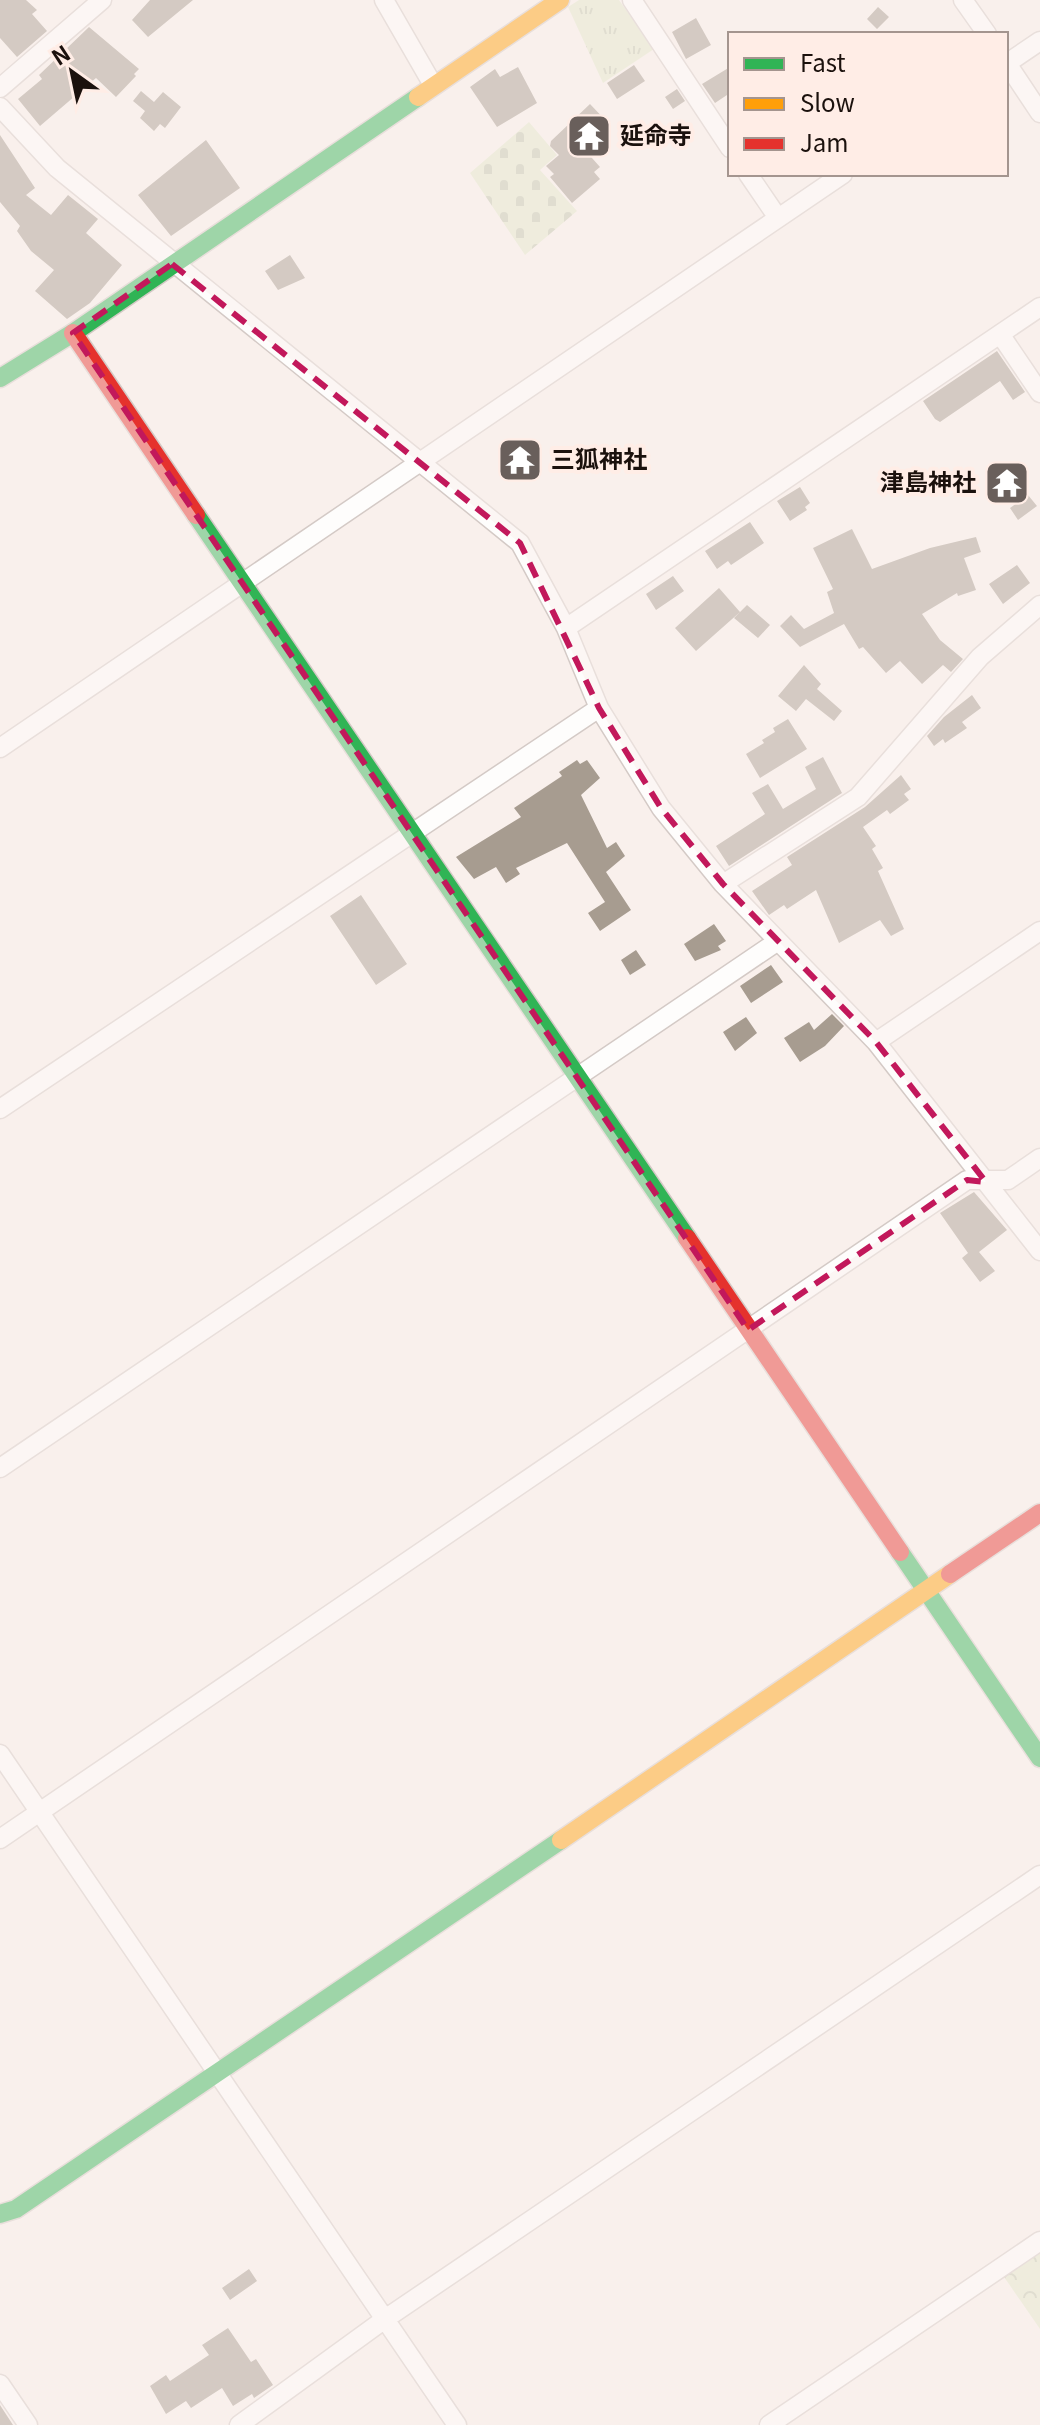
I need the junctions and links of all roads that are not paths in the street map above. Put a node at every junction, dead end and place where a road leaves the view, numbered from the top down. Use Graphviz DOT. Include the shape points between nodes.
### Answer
graph roads {
  1 [pos="102,0"];
  2 [pos="384,0"];
  3 [pos="560,0"];
  4 [pos="632,0"];
  5 [pos="963,0"];
  6 [pos="986,32"];
  7 [pos="1040,41"];
  8 [pos="1008,62"];
  9 [pos="1008,66"];
  10 [pos="433,85"];
  11 [pos="0,88"];
  12 [pos="0,107"];
  13 [pos="1040,113"];
  14 [pos="728,145"];
  15 [pos="749,176"];
  16 [pos="840,176"];
  17 [pos="778,218"];
  18 [pos="172,264"];
  19 [pos="1040,307"];
  20 [pos="73,333"];
  21 [pos="1000,334"];
  22 [pos="0,378"];
  23 [pos="1040,393"];
  24 [pos="420,462"];
  25 [pos="242,583"];
  26 [pos="1040,605"];
  27 [pos="566,628"];
  28 [pos="599,708"];
  29 [pos="0,748"];
  30 [pos="411,831"];
  31 [pos="723,884"];
  32 [pos="1040,931"];
  33 [pos="778,941"];
  34 [pos="876,1042"];
  35 [pos="578,1076"];
  36 [pos="0,1109"];
  37 [pos="1040,1158"];
  38 [pos="986,1182"];
  39 [pos="1040,1251"];
  40 [pos="748,1330"];
  41 [pos="0,1468"];
  42 [pos="1040,1513"];
  43 [pos="927,1590"];
  44 [pos="1038,1749"];
  45 [pos="0,1754"];
  46 [pos="40,1812"];
  47 [pos="0,1839"];
  48 [pos="1040,1875"];
  49 [pos="218,2075"];
  50 [pos="0,2214"];
  51 [pos="1040,2241"];
  52 [pos="385,2319"];
  53 [pos="0,2384"];
  54 [pos="28,2425"];
  55 [pos="239,2425"];
  56 [pos="457,2425"];
  57 [pos="769,2425"];
  1 -- 11 [label="street"];
  2 -- 10 [label="street"];
  3 -- 10 [label="street"];
  4 -- 14 [label="street"];
  5 -- 6 [label="street"];
  7 -- 8 [label="street"];
  9 -- 13 [label="street"];
  10 -- 18 [label="street"];
  12 -- 18 [label="street" via="57,168"];
  15 -- 17 [label="street"];
  16 -- 17 [label="street"];
  17 -- 24 [label="street"];
  18 -- 20 [label="street"];
  18 -- 24 [label="street"];
  19 -- 21 [label="street"];
  20 -- 22 [label="street"];
  20 -- 25 [label="street"];
  21 -- 23 [label="street"];
  21 -- 27 [label="street"];
  24 -- 25 [label="street"];
  24 -- 27 [label="street" via="520,543"];
  25 -- 29 [label="street"];
  25 -- 30 [label="street"];
  26 -- 31 [label="street" via="980,657 858,797"];
  27 -- 28 [label="street"];
  28 -- 30 [label="street"];
  28 -- 31 [label="street" via="661,808"];
  30 -- 35 [label="street"];
  30 -- 36 [label="street"];
  31 -- 33 [label="street"];
  32 -- 34 [label="street"];
  33 -- 34 [label="street"];
  33 -- 35 [label="street"];
  34 -- 38 [label="street"];
  35 -- 40 [label="street"];
  35 -- 41 [label="street"];
  37 -- 38 [label="street" via="1008,1180"];
  38 -- 39 [label="street"];
  38 -- 40 [label="street" via="967,1180"];
  40 -- 43 [label="street"];
  40 -- 46 [label="street"];
  42 -- 43 [label="street"];
  43 -- 44 [label="street"];
  43 -- 49 [label="street"];
  45 -- 46 [label="street"];
  46 -- 47 [label="street"];
  46 -- 49 [label="street"];
  48 -- 52 [label="street"];
  49 -- 50 [label="street" via="16,2209"];
  49 -- 52 [label="street"];
  51 -- 57 [label="street"];
  52 -- 55 [label="street"];
  52 -- 56 [label="street"];
  53 -- 54 [label="street"];
}
